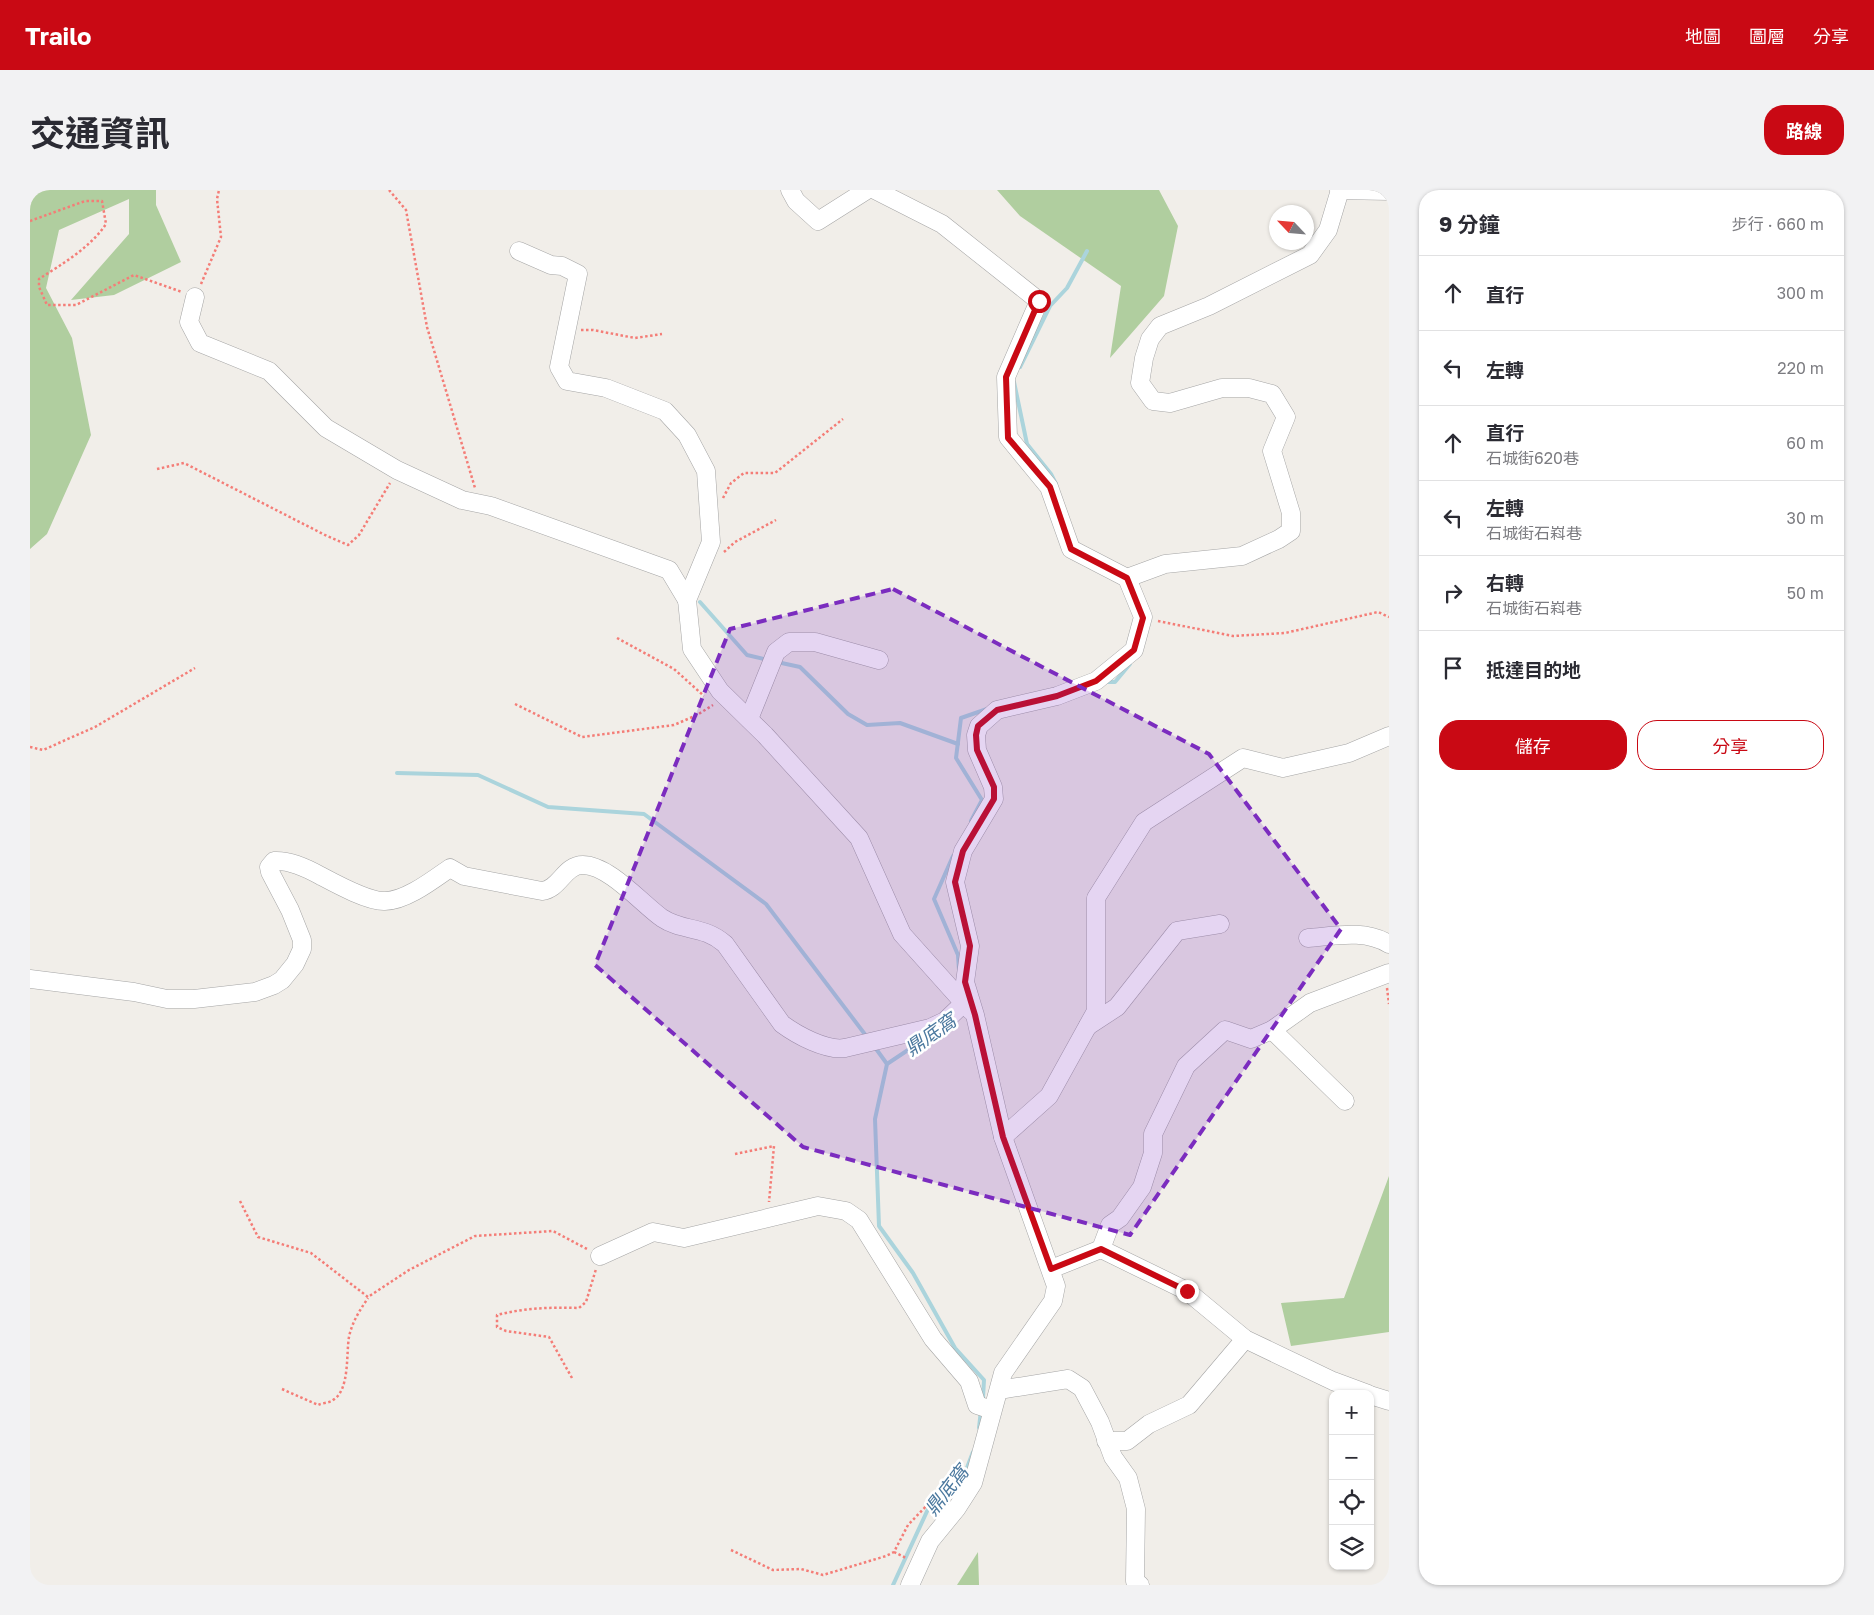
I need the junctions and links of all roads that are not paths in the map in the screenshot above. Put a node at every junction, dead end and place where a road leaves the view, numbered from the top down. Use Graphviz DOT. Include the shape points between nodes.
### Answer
graph roads {
  1 [pos="790,190"];
  2 [pos="867,190"];
  3 [pos="875,190"];
  4 [pos="1340,190"];
  5 [pos="1389,191"];
  6 [pos="519,251"];
  7 [pos="195,297"];
  8 [pos="1127,578"];
  9 [pos="687,600"];
  10 [pos="879,660"];
  11 [pos="749,719"];
  12 [pos="1389,736"];
  13 [pos="1220,924"];
  14 [pos="1308,938"];
  15 [pos="1389,944"];
  16 [pos="1389,973"];
  17 [pos="30,979"];
  18 [pos="969,1009"];
  19 [pos="1087,1026"];
  20 [pos="1272,1030"];
  21 [pos="1345,1101"];
  22 [pos="1005,1144"];
  23 [pos="1101,1249"];
  24 [pos="600,1256"];
  25 [pos="1051,1269"];
  26 [pos="1245,1339"];
  27 [pos="999,1390"];
  28 [pos="1358,1390"];
  29 [pos="1374,1396"];
  30 [pos="1389,1402"];
  31 [pos="992,1410"];
  32 [pos="1106,1441"];
  33 [pos="910,1585"];
  34 [pos="1140,1585"];
  1 -- 2 [label="street" via="796,201 818,221"];
  3 -- 8 [label="street" via="942,224 1039,301 1006,377 1008,438 1050,487 1071,549"];
  4 -- 5 [label="street"];
  4 -- 8 [label="street" via="1328,230 1310,255 1210,306 1160,326 1150,339 1140,383 1153,401 1170,403 1222,388 1248,388 1272,394 1286,417 1272,452 1291,513 1291,531 1242,556 1166,564"];
  6 -- 9 [label="street" via="578,274 559,367 567,381 606,388 665,411 687,435 706,471 711,542"];
  7 -- 9 [label="street" via="189,322 200,343 269,371 326,428 397,470 462,500 491,506 669,570"];
  8 -- 18 [label="street" via="1143,618 1134,650 1096,681 1057,696 997,710 978,726 977,750 994,787 994,799 963,851 955,882 970,946 965,982"];
  9 -- 11 [label="street" via="692,649 720,691"];
  10 -- 11 [label="street" via="815,642 789,642 776,652"];
  11 -- 18 [label="street" via="859,838 902,934"];
  12 -- 19 [label="street" via="1348,753 1283,768 1243,758 1144,822 1096,898 1096,1011"];
  13 -- 19 [label="street" via="1178,931 1117,1006"];
  14 -- 15 [label="street" via="1356,934"];
  16 -- 20 [label="street" via="1310,1003"];
  17 -- 18 [label="street" via="194,1000 255,992 274,985 295,964 302,949 302,940 290,910 270,872 269,867 274,861 284,860 380,901 409,893 450,868 464,876 542,891 553,887 568,870 582,865 626,886 669,922 715,935 725,944 782,1024 831,1048 845,1048 930,1028"];
  18 -- 22 [label="street"];
  19 -- 22 [label="street" via="1049,1096"];
  20 -- 21 [label="street"];
  20 -- 23 [label="street" via="1251,1039 1225,1030 1186,1066 1153,1134 1154,1153 1142,1187 1120,1218 1110,1225"];
  22 -- 25 [label="street"];
  23 -- 25 [label="street"];
  23 -- 26 [label="street" via="1187,1291"];
  24 -- 31 [label="street" via="653,1232 684,1238 818,1206 846,1211 858,1220 932,1339 969,1381 977,1405"];
  25 -- 27 [label="street" via="1056,1286 1053,1300 1003,1373"];
  26 -- 28 [label="street"];
  26 -- 32 [label="street" via="1189,1404 1150,1424 1127,1441"];
  27 -- 31 [label="street"];
  27 -- 32 [label="street" via="1068,1379 1082,1388"];
  29 -- 30 [label="street"];
  31 -- 33 [label="street" via="973,1483 930,1541"];
  32 -- 34 [label="street" via="1128,1478 1136,1509 1135,1581"];
}
